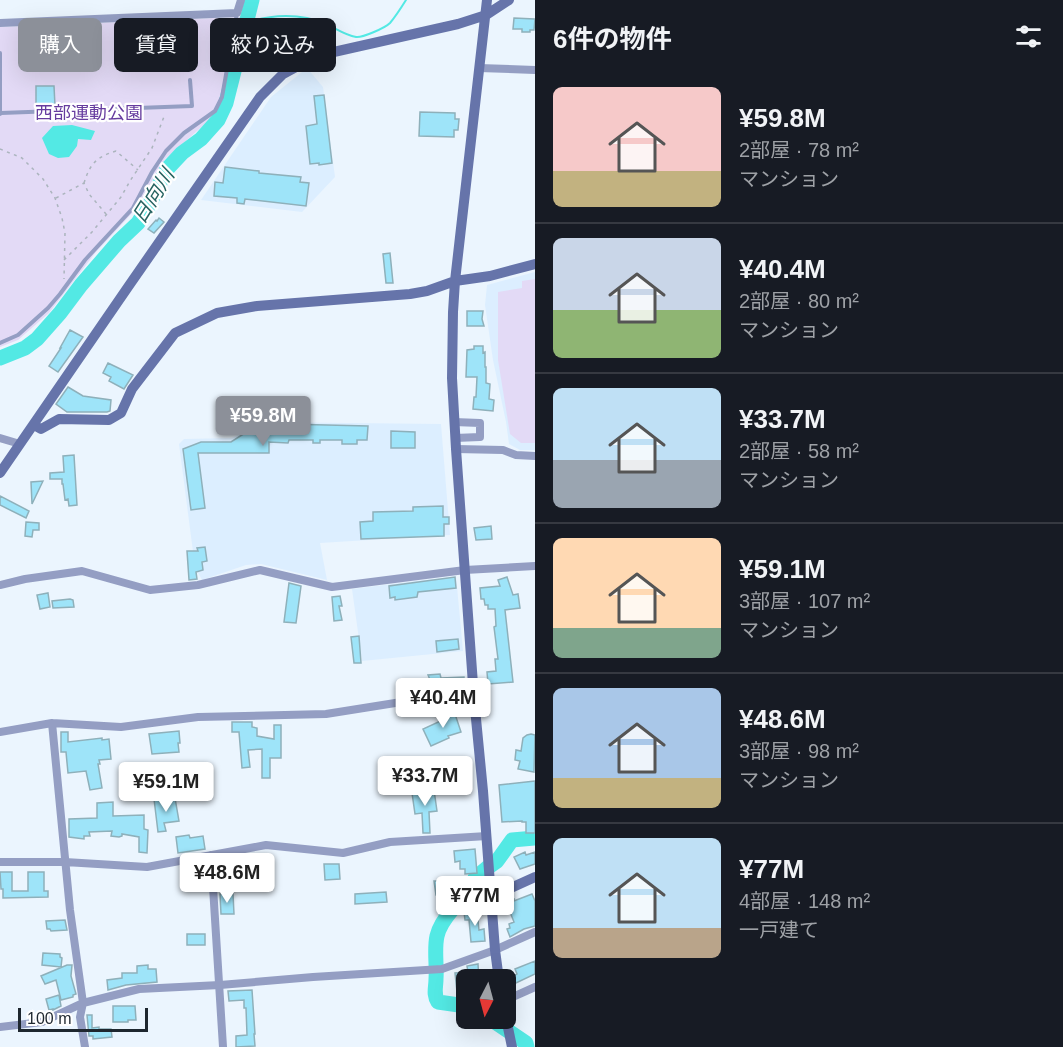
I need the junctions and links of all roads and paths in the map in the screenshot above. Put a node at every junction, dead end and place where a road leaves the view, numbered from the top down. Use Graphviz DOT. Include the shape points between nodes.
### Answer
graph roads {
  1 [pos="241,0"];
  2 [pos="487,0"];
  3 [pos="509,0"];
  4 [pos="237,13"];
  5 [pos="486,15"];
  6 [pos="0,23"];
  7 [pos="0,52"];
  8 [pos="479,68"];
  9 [pos="535,70"];
  10 [pos="190,80"];
  11 [pos="166,107"];
  12 [pos="1,114"];
  13 [pos="0,149"];
  14 [pos="138,170"];
  15 [pos="84,183"];
  16 [pos="55,198"];
  17 [pos="106,214"];
  18 [pos="64,260"];
  19 [pos="535,264"];
  20 [pos="455,281"];
  21 [pos="65,288"];
  22 [pos="0,343"];
  23 [pos="454,422"];
  24 [pos="34,425"];
  25 [pos="0,438"];
  26 [pos="20,444"];
  27 [pos="456,444"];
  28 [pos="535,456"];
  29 [pos="0,473"];
  30 [pos="535,566"];
  31 [pos="465,570"];
  32 [pos="0,585"];
  33 [pos="474,698"];
  34 [pos="52,723"];
  35 [pos="0,732"];
  36 [pos="487,841"];
  37 [pos="211,855"];
  38 [pos="0,862"];
  39 [pos="65,862"];
  40 [pos="535,877"];
  41 [pos="491,897"];
  42 [pos="535,932"];
  43 [pos="495,950"];
  44 [pos="498,969"];
  45 [pos="220,985"];
  46 [pos="535,987"];
  47 [pos="516,996"];
  48 [pos="83,1003"];
  49 [pos="0,1027"];
  50 [pos="85,1047"];
  51 [pos="223,1047"];
  1 -- 4 [label="street"];
  2 -- 5 [label="street"];
  3 -- 5 [label="street"];
  4 -- 6 [label="street"];
  4 -- 21 [label="lane" via="222,97 215,111 166,151 133,208"];
  5 -- 8 [label="street"];
  5 -- 24 [label="street" via="316,56 283,74 260,97"];
  7 -- 12 [label="lane"];
  8 -- 9 [label="street"];
  8 -- 20 [label="street"];
  10 -- 11 [label="lane" via="192,106"];
  11 -- 12 [label="lane"];
  11 -- 14 [label="path" via="152,148"];
  13 -- 16 [label="path" via="22,158"];
  14 -- 15 [label="path" via="116,151 96,160"];
  14 -- 17 [label="path"];
  15 -- 16 [label="path"];
  15 -- 17 [label="path"];
  16 -- 18 [label="path" via="65,233"];
  17 -- 18 [label="path"];
  18 -- 21 [label="path"];
  19 -- 20 [label="street"];
  20 -- 23 [label="street"];
  20 -- 24 [label="street" via="410,294 257,306 217,313 175,333 132,389 121,413 109,420 59,419 40,429"];
  21 -- 22 [label="lane" via="18,335"];
  23 -- 27 [label="street"];
  23 -- 27 [label="street" via="480,423 480,437"];
  24 -- 26 [label="street"];
  25 -- 26 [label="street"];
  26 -- 29 [label="street"];
  27 -- 28 [label="street"];
  27 -- 31 [label="street"];
  30 -- 31 [label="street"];
  31 -- 32 [label="street" via="332,587 260,570 198,585 150,590 82,572"];
  31 -- 33 [label="street"];
  33 -- 34 [label="street" via="414,700 326,714 198,717 121,728"];
  33 -- 36 [label="street"];
  34 -- 35 [label="street"];
  34 -- 39 [label="street"];
  36 -- 37 [label="street" via="390,842 343,853 266,845"];
  36 -- 41 [label="street"];
  37 -- 39 [label="street" via="147,867"];
  37 -- 45 [label="street"];
  38 -- 39 [label="street"];
  39 -- 48 [label="street"];
  40 -- 41 [label="street"];
  41 -- 43 [label="street"];
  42 -- 43 [label="street"];
  43 -- 44 [label="street"];
  43 -- 45 [label="street" via="436,969"];
  45 -- 48 [label="street" via="140,989"];
  45 -- 51 [label="street"];
  46 -- 47 [label="street"];
  48 -- 49 [label="street" via="42,1022"];
  48 -- 50 [label="street" via="80,1017"];
}
